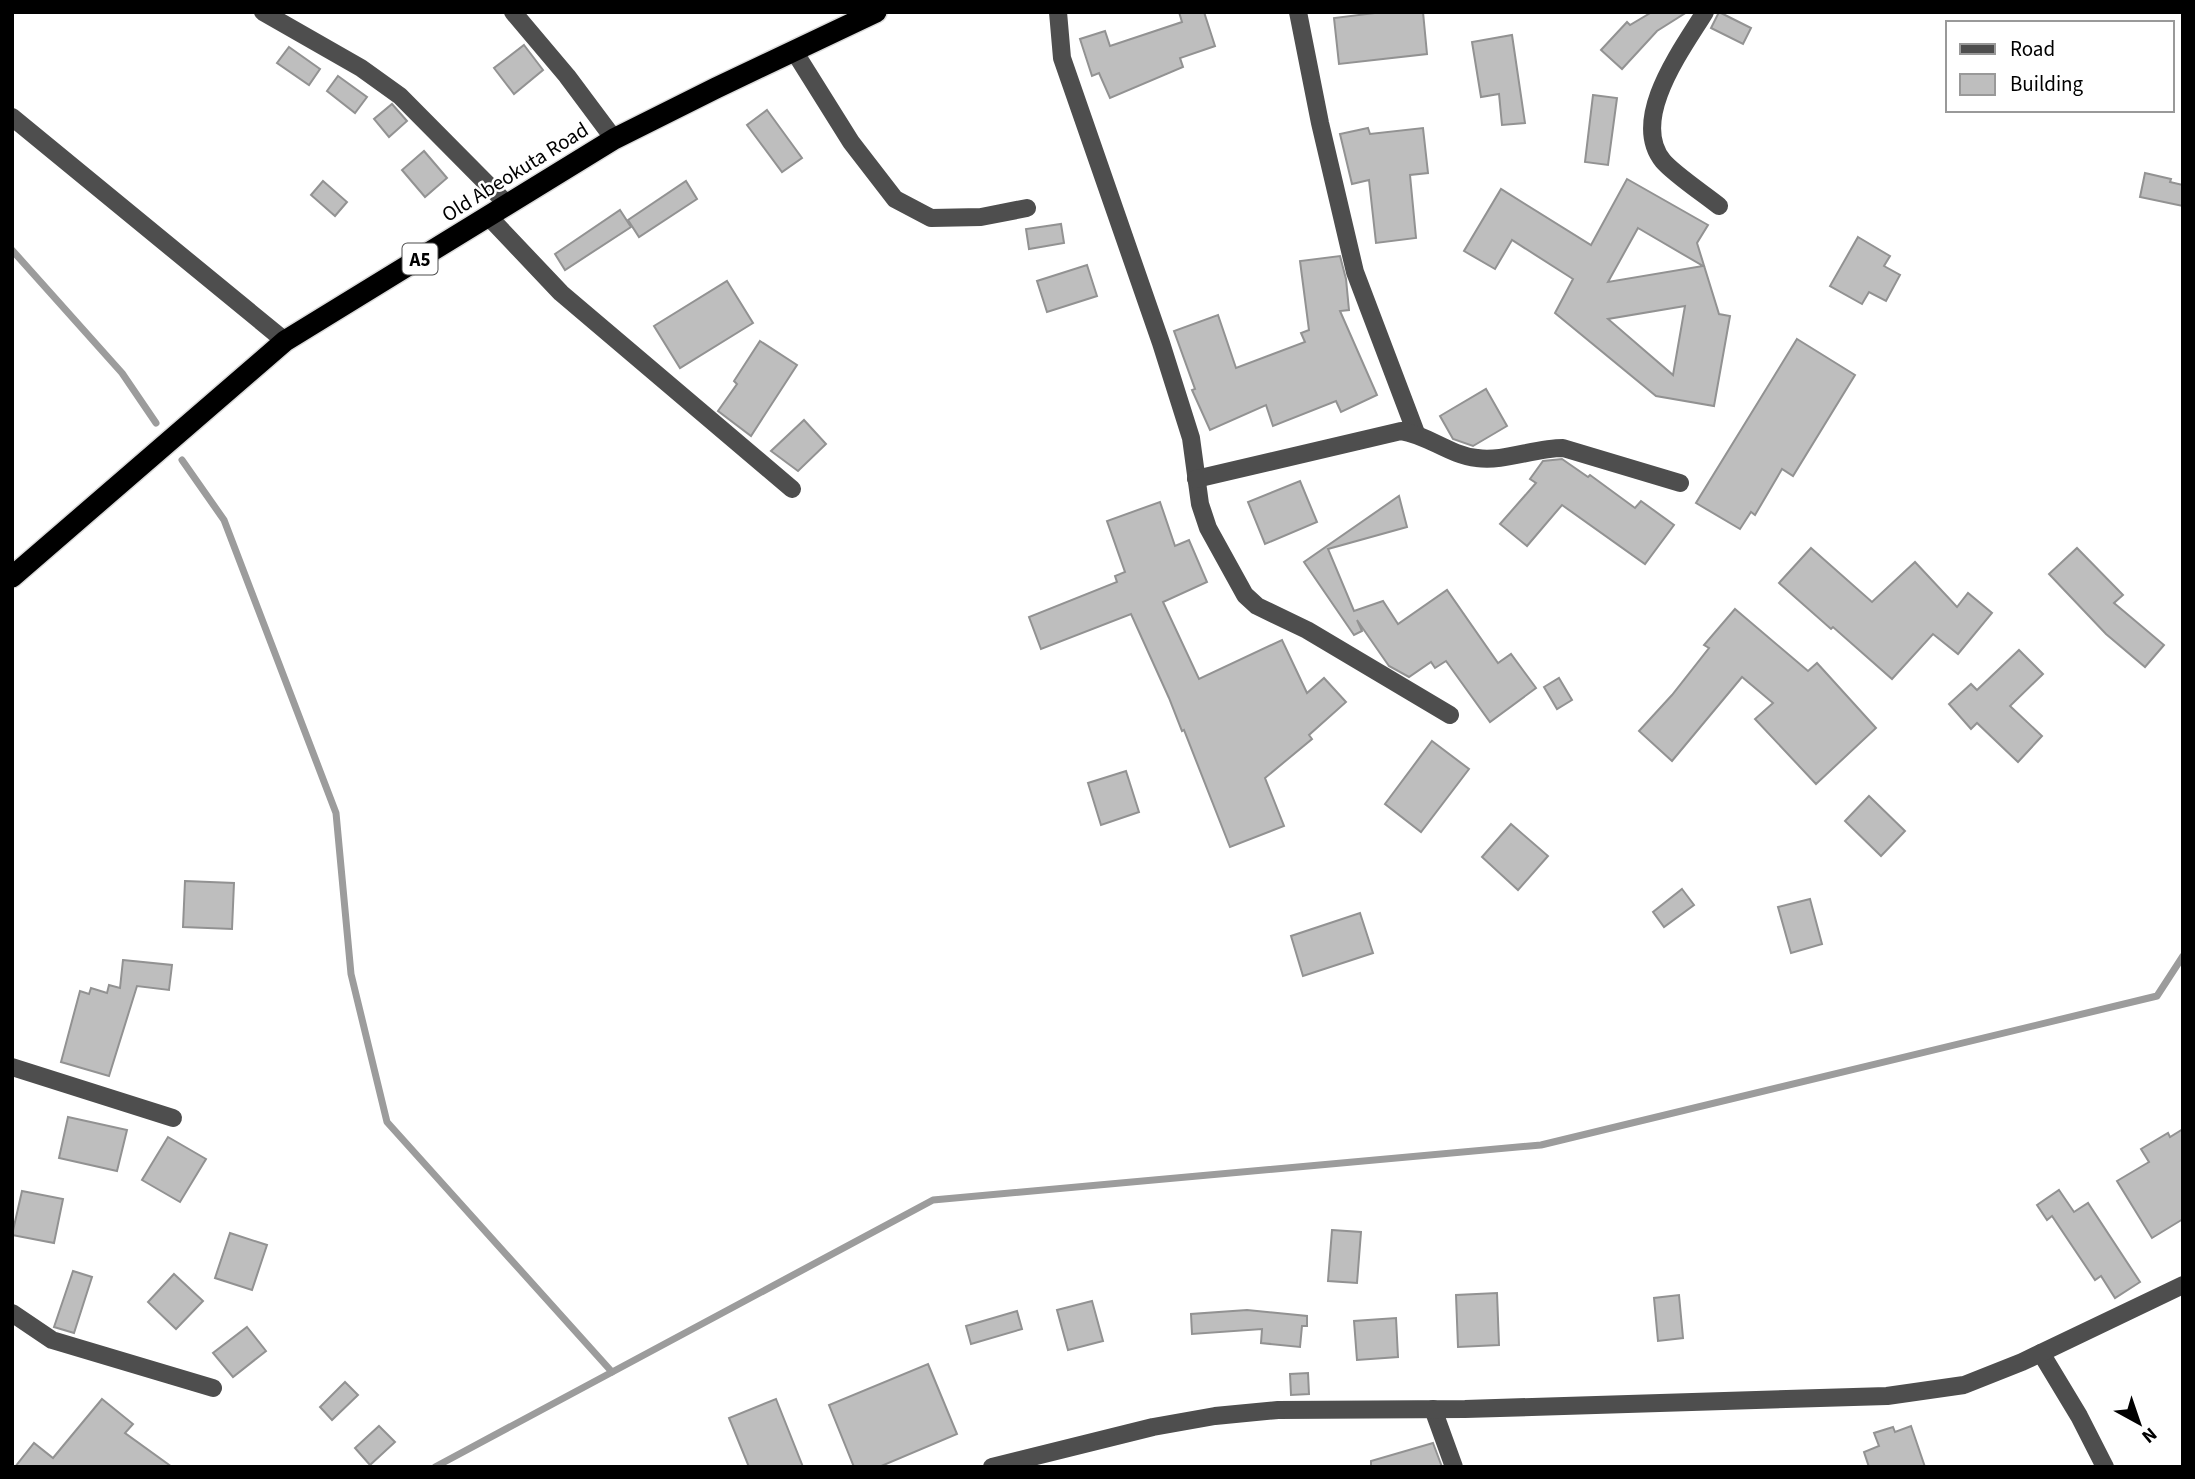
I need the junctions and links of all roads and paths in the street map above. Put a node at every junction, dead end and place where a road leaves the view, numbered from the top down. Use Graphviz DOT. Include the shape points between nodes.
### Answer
graph roads {
  1 [pos="263,12"];
  2 [pos="513,12"];
  3 [pos="876,12"];
  4 [pos="1058,12"];
  5 [pos="1298,12"];
  6 [pos="1705,12"];
  7 [pos="794,51"];
  8 [pos="12,117"];
  9 [pos="614,139"];
  10 [pos="508,205"];
  11 [pos="1719,206"];
  12 [pos="1027,208"];
  13 [pos="489,216"];
  14 [pos="285,341"];
  15 [pos="1416,433"];
  16 [pos="1195,479"];
  17 [pos="1680,483"];
  18 [pos="792,489"];
  19 [pos="12,577"];
  20 [pos="1450,715"];
  21 [pos="12,1068"];
  22 [pos="173,1118"];
  23 [pos="2183,1285"];
  24 [pos="12,1312"];
  25 [pos="2041,1353"];
  26 [pos="213,1388"];
  27 [pos="1433,1409"];
  28 [pos="992,1467"];
  29 [pos="1454,1467"];
  30 [pos="2105,1467"];
  1 -- 10 [label="street" via="400,96"];
  2 -- 9 [label="street"];
  3 -- 7 [label="highway, Old Abeokuta Road / A5"];
  4 -- 16 [label="street" via="1062,58 1161,343 1191,438"];
  5 -- 15 [label="street" via="1355,272"];
  6 -- 11 [label="street" via="1663,80 1653,120 1655,144 1663,161"];
  7 -- 9 [label="highway, Old Abeokuta Road / A5"];
  7 -- 12 [label="street" via="851,142 895,199 932,218 981,217"];
  8 -- 14 [label="street"];
  9 -- 10 [label="highway, Old Abeokuta Road / A5"];
  10 -- 13 [label="highway, Old Abeokuta Road / A5"];
  13 -- 14 [label="highway, Old Abeokuta Road / A5"];
  13 -- 18 [label="street" via="561,293"];
  14 -- 19 [label="highway, Old Abeokuta Road / A5"];
  15 -- 16 [label="street" via="1401,431"];
  15 -- 17 [label="street" via="1440,447 1478,458 1563,448"];
  16 -- 20 [label="street" via="1208,528 1245,596"];
  21 -- 22 [label="street"];
  23 -- 25 [label="street"];
  24 -- 26 [label="street" via="52,1340"];
  25 -- 27 [label="street" via="1964,1385 1887,1396"];
  25 -- 30 [label="street"];
  27 -- 28 [label="street" via="1278,1410 1215,1416"];
  27 -- 29 [label="street"];
}
